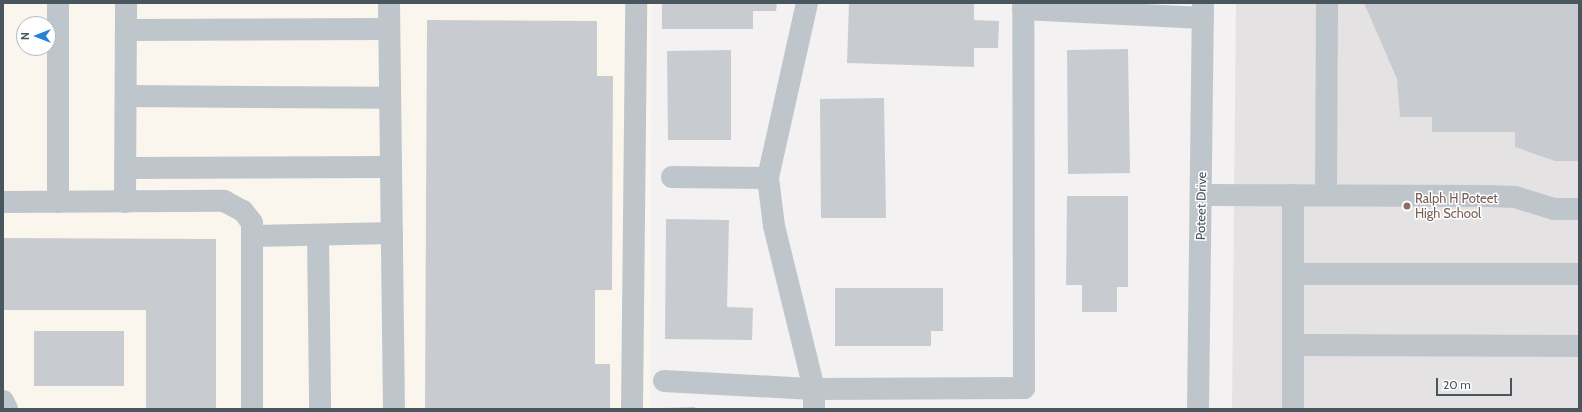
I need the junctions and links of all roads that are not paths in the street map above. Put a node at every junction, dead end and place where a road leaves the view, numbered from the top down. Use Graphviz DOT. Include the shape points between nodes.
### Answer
graph roads {
  1 [pos="58,3"];
  2 [pos="126,3"];
  3 [pos="389,3"];
  4 [pos="636,3"];
  5 [pos="807,3"];
  6 [pos="1327,3"];
  7 [pos="1023,6"];
  8 [pos="1203,11"];
  9 [pos="389,29"];
  10 [pos="126,30"];
  11 [pos="126,96"];
  12 [pos="390,98"];
  13 [pos="391,167"];
  14 [pos="125,168"];
  15 [pos="672,177"];
  16 [pos="768,178"];
  17 [pos="1202,195"];
  18 [pos="1293,195"];
  19 [pos="1326,195"];
  20 [pos="3,202"];
  21 [pos="58,202"];
  22 [pos="125,202"];
  23 [pos="1579,210"];
  24 [pos="392,233"];
  25 [pos="318,235"];
  26 [pos="252,236"];
  27 [pos="1293,274"];
  28 [pos="1579,274"];
  29 [pos="1293,345"];
  30 [pos="1579,346"];
  31 [pos="664,381"];
  32 [pos="814,399"];
  33 [pos="3,401"];
  34 [pos="7,409"];
  35 [pos="252,409"];
  36 [pos="320,409"];
  37 [pos="394,409"];
  38 [pos="632,409"];
  39 [pos="1198,409"];
  40 [pos="1293,409"];
  1 -- 21 [label="street"];
  2 -- 10 [label="street"];
  3 -- 9 [label="street"];
  4 -- 38 [label="street"];
  5 -- 16 [label="street"];
  6 -- 19 [label="street"];
  7 -- 8 [label="street"];
  7 -- 32 [label="street" via="1024,388"];
  8 -- 17 [label="street, Poteet Drive"];
  9 -- 10 [label="street"];
  9 -- 12 [label="street"];
  10 -- 11 [label="street"];
  11 -- 12 [label="street"];
  11 -- 14 [label="street"];
  12 -- 13 [label="street"];
  13 -- 14 [label="street"];
  13 -- 24 [label="street"];
  14 -- 22 [label="street"];
  15 -- 16 [label="street"];
  16 -- 32 [label="street" via="774,226"];
  17 -- 18 [label="street"];
  17 -- 39 [label="street, Poteet Drive"];
  18 -- 19 [label="street"];
  18 -- 27 [label="street"];
  19 -- 23 [label="street" via="1515,197 1554,209"];
  20 -- 21 [label="street"];
  21 -- 22 [label="street"];
  22 -- 26 [label="street" via="224,202 243,211 252,223"];
  24 -- 25 [label="street"];
  24 -- 37 [label="street"];
  25 -- 26 [label="street"];
  25 -- 36 [label="street"];
  26 -- 35 [label="street"];
  27 -- 28 [label="street"];
  27 -- 29 [label="street"];
  29 -- 30 [label="street"];
  29 -- 40 [label="street"];
  31 -- 32 [label="street"];
  33 -- 34 [label="street"];
}
